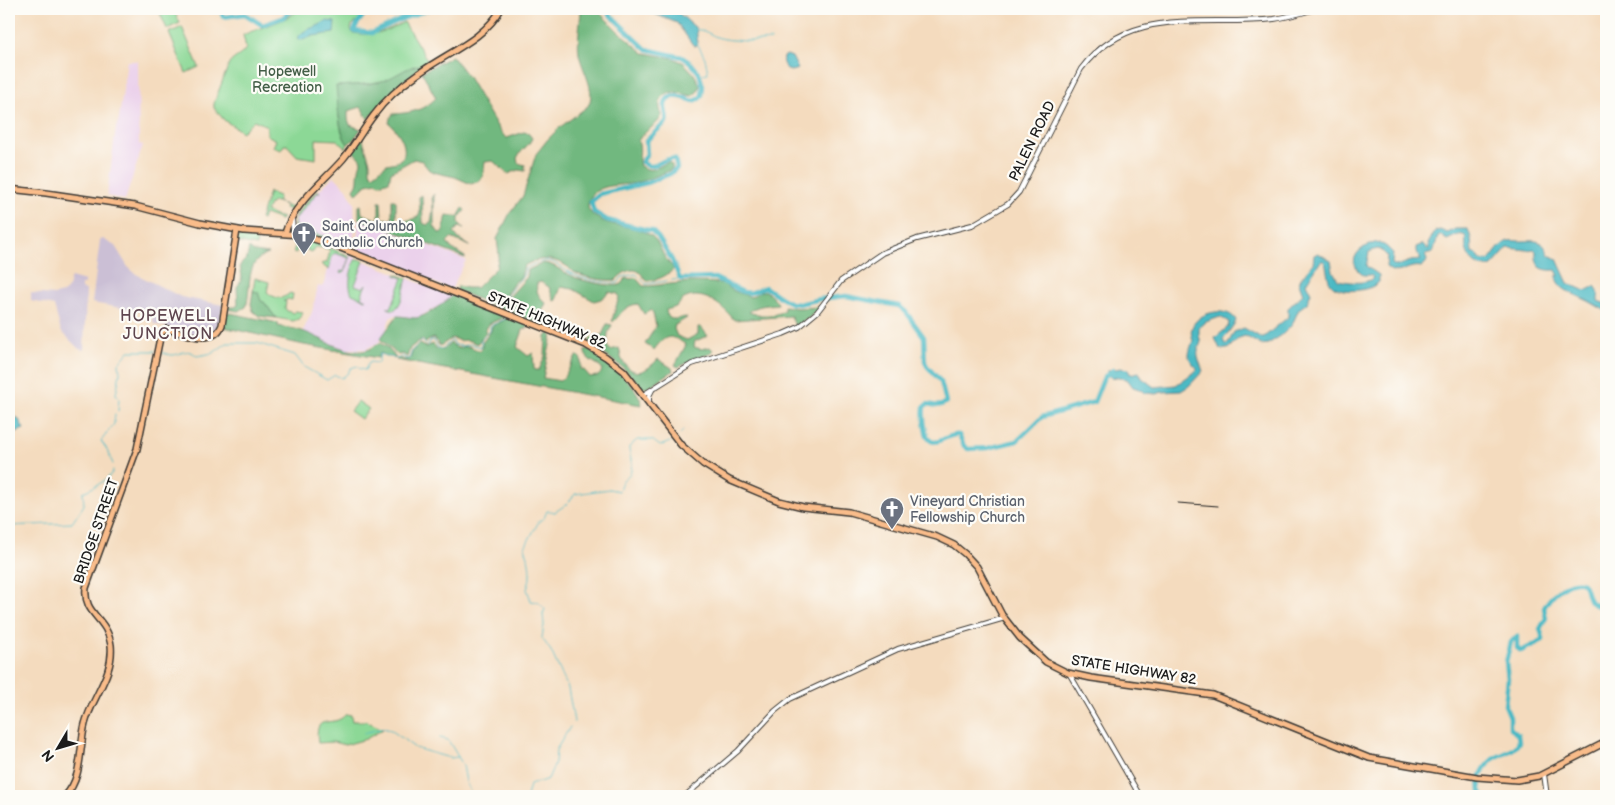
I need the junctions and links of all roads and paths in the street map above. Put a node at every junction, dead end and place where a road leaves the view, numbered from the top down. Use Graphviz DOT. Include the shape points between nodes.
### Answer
graph roads {
  1 [pos="502,9"];
  2 [pos="1316,9"];
  3 [pos="9,189"];
  4 [pos="292,215"];
  5 [pos="237,230"];
  6 [pos="285,233"];
  7 [pos="301,235"];
  8 [pos="654,388"];
  9 [pos="643,395"];
  10 [pos="649,404"];
  11 [pos="1005,618"];
  12 [pos="1068,672"];
  13 [pos="1606,742"];
  14 [pos="1544,774"];
  15 [pos="65,796"];
  16 [pos="685,796"];
  17 [pos="1140,796"];
  18 [pos="1547,796"];
  1 -- 4 [label="main road" via="480,33 417,74 388,99 373,115 342,161"];
  2 -- 8 [label="street, PALEN ROAD" via="1273,19 1161,24 1135,29 1111,40 1081,69 1012,201 968,227 886,250 841,281 826,303 808,321 793,330 692,364"];
  3 -- 5 [label="main road, STATE HIGHWAY 82" via="134,206"];
  4 -- 6 [label="main road"];
  4 -- 7 [label="street" via="292,227"];
  5 -- 6 [label="main road, STATE HIGHWAY 82"];
  5 -- 15 [label="main road, BRIDGE STREET" via="221,329 206,337 167,329 162,331 139,439 86,588 87,604 107,630 110,662 88,716 76,776"];
  6 -- 7 [label="main road, STATE HIGHWAY 82"];
  7 -- 9 [label="main road, STATE HIGHWAY 82" via="596,351 624,371"];
  8 -- 9 [label="street, PALEN ROAD"];
  8 -- 10 [label="street"];
  9 -- 10 [label="main road, STATE HIGHWAY 82"];
  10 -- 11 [label="main road, STATE HIGHWAY 82" via="681,445 729,480 779,501 849,512 938,537 954,546 977,567"];
  11 -- 12 [label="main road, STATE HIGHWAY 82" via="1035,654"];
  11 -- 16 [label="street" via="898,648 790,699 738,751"];
  12 -- 14 [label="main road, STATE HIGHWAY 82" via="1213,695 1369,758 1477,777 1525,779"];
  12 -- 17 [label="street"];
  13 -- 14 [label="main road, STATE HIGHWAY 82"];
  14 -- 18 [label="street"];
}
